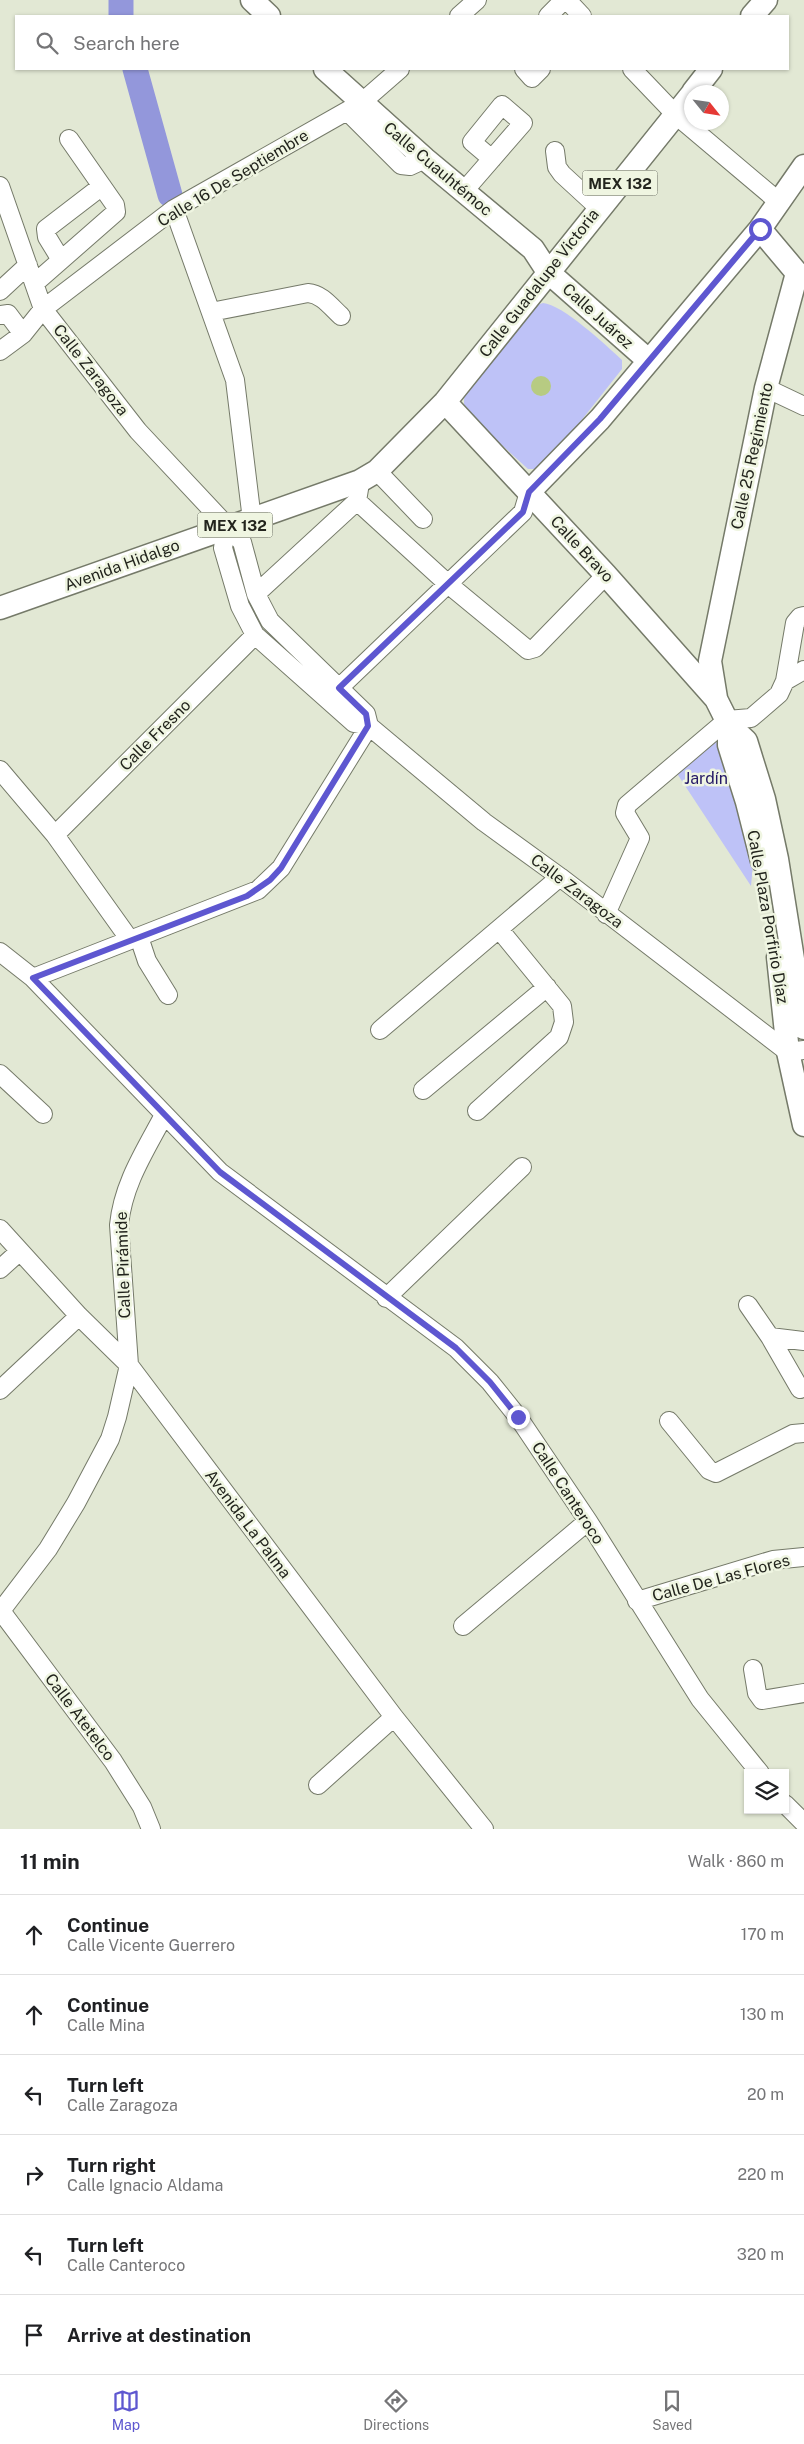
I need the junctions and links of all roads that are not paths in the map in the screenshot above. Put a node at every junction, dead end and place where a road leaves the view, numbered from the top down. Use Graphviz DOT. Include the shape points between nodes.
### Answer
graph roads {
  1 [pos="252,0"];
  2 [pos="477,0"];
  3 [pos="566,0"];
  4 [pos="766,0"];
  5 [pos="268,15"];
  6 [pos="460,15"];
  7 [pos="549,15"];
  8 [pos="581,15"];
  9 [pos="753,15"];
  10 [pos="326,70"];
  11 [pos="399,70"];
  12 [pos="525,70"];
  13 [pos="540,70"];
  14 [pos="633,70"];
  15 [pos="709,70"];
  16 [pos="698,85"];
  17 [pos="684,104"];
  18 [pos="354,107"];
  19 [pos="676,115"];
  20 [pos="69,139"];
  21 [pos="555,151"];
  22 [pos="492,159"];
  23 [pos="804,166"];
  24 [pos="0,186"];
  25 [pos="102,186"];
  26 [pos="464,191"];
  27 [pos="779,202"];
  28 [pos="599,208"];
  29 [pos="174,209"];
  30 [pos="760,229"];
  31 [pos="62,260"];
  32 [pos="28,265"];
  33 [pos="548,272"];
  34 [pos="35,283"];
  35 [pos="0,291"];
  36 [pos="44,309"];
  37 [pos="211,312"];
  38 [pos="0,315"];
  39 [pos="340,316"];
  40 [pos="23,334"];
  41 [pos="0,352"];
  42 [pos="648,360"];
  43 [pos="766,388"];
  44 [pos="445,402"];
  45 [pos="804,406"];
  46 [pos="365,484"];
  47 [pos="529,492"];
  48 [pos="423,519"];
  49 [pos="252,520"];
  50 [pos="226,528"];
  51 [pos="606,575"];
  52 [pos="448,584"];
  53 [pos="256,594"];
  54 [pos="0,608"];
  55 [pos="804,616"];
  56 [pos="255,635"];
  57 [pos="804,670"];
  58 [pos="785,681"];
  59 [pos="339,688"];
  60 [pos="716,699"];
  61 [pos="728,722"];
  62 [pos="368,726"];
  63 [pos="0,770"];
  64 [pos="55,835"];
  65 [pos="560,877"];
  66 [pos="606,914"];
  67 [pos="499,929"];
  68 [pos="135,938"];
  69 [pos="0,952"];
  70 [pos="33,978"];
  71 [pos="546,987"];
  72 [pos="168,995"];
  73 [pos="804,1028"];
  74 [pos="380,1030"];
  75 [pos="796,1051"];
  76 [pos="0,1074"];
  77 [pos="423,1090"];
  78 [pos="477,1111"];
  79 [pos="43,1114"];
  80 [pos="164,1115"];
  81 [pos="804,1125"];
  82 [pos="522,1168"];
  83 [pos="0,1229"];
  84 [pos="20,1251"];
  85 [pos="0,1269"];
  86 [pos="386,1298"];
  87 [pos="748,1306"];
  88 [pos="79,1316"];
  89 [pos="770,1337"];
  90 [pos="804,1341"];
  91 [pos="129,1365"];
  92 [pos="800,1389"];
  93 [pos="0,1390"];
  94 [pos="668,1421"];
  95 [pos="804,1433"];
  96 [pos="588,1521"];
  97 [pos="804,1557"];
  98 [pos="637,1601"];
  99 [pos="0,1611"];
  100 [pos="463,1626"];
  101 [pos="753,1669"];
  102 [pos="804,1693"];
  103 [pos="394,1717"];
  104 [pos="757,1769"];
  105 [pos="318,1784"];
  106 [pos="789,1808"];
  107 [pos="804,1823"];
  108 [pos="151,1829"];
  109 [pos="484,1829"];
  1 -- 5 [label="main road"];
  2 -- 6 [label="street"];
  3 -- 7 [label="street"];
  3 -- 8 [label="street"];
  4 -- 9 [label="main road"];
  10 -- 18 [label="main road, Calle Cuauhtémoc"];
  11 -- 18 [label="street, Calle 16 De Septiembre"];
  12 -- 13 [label="street" via="532,78"];
  14 -- 19 [label="street"];
  15 -- 16 [label="main road, Calle Guadalupe Victoria / MEX 132"];
  17 -- 19 [label="main road, Calle Guadalupe Victoria / MEX 132"];
  18 -- 26 [label="main road, Calle Cuauhtémoc"];
  18 -- 29 [label="street, Calle 16 De Septiembre"];
  19 -- 27 [label="street"];
  19 -- 28 [label="main road, Calle Guadalupe Victoria / MEX 132"];
  20 -- 25 [label="street"];
  21 -- 28 [label="street" via="562,174"];
  22 -- 26 [label="street"];
  23 -- 27 [label="main road"];
  24 -- 32 [label="street, Calle Zaragoza"];
  25 -- 31 [label="street" via="116,212"];
  25 -- 31 [label="street" via="46,230"];
  26 -- 33 [label="main road, Calle Cuauhtémoc" via="533,249"];
  27 -- 30 [label="main road"];
  28 -- 33 [label="main road, Calle Guadalupe Victoria / MEX 132"];
  29 -- 36 [label="street, Calle 16 De Septiembre"];
  29 -- 37 [label="street"];
  30 -- 42 [label="main road"];
  30 -- 43 [label="main road, Calle 25 Regimiento" via="797,272"];
  31 -- 34 [label="street"];
  32 -- 34 [label="street, Calle Zaragoza"];
  32 -- 35 [label="street"];
  33 -- 42 [label="main road, Calle Juárez"];
  33 -- 44 [label="main road, Calle Guadalupe Victoria / MEX 132"];
  34 -- 36 [label="street, Calle Zaragoza"];
  36 -- 40 [label="street, Calle 16 De Septiembre"];
  36 -- 50 [label="street, Calle Zaragoza" via="138,431"];
  37 -- 39 [label="street" via="308,293 322,298"];
  37 -- 49 [label="street" via="236,380"];
  38 -- 40 [label="street" via="4,313 12,317"];
  40 -- 41 [label="street, Calle 16 De Septiembre"];
  42 -- 47 [label="main road" via="600,419"];
  43 -- 45 [label="street"];
  43 -- 60 [label="main road, Calle 25 Regimiento" via="710,661"];
  44 -- 46 [label="main road, Avenida Hidalgo / MEX 132"];
  44 -- 47 [label="main road, Calle Bravo"];
  46 -- 48 [label="street"];
  46 -- 49 [label="main road, Avenida Hidalgo / MEX 132"];
  46 -- 52 [label="street"];
  46 -- 53 [label="street"];
  47 -- 51 [label="main road, Calle Bravo"];
  47 -- 52 [label="street" via="523,512"];
  49 -- 50 [label="main road, Avenida Hidalgo / MEX 132"];
  50 -- 53 [label="street, Calle Zaragoza" via="242,542"];
  50 -- 54 [label="main road, Avenida Hidalgo / MEX 132"];
  50 -- 56 [label="street, Calle Zaragoza" via="223,548 240,606"];
  51 -- 52 [label="street" via="532,650 524,648"];
  51 -- 60 [label="main road, Calle Bravo"];
  52 -- 59 [label="street"];
  53 -- 59 [label="street, Calle Zaragoza" via="270,621"];
  55 -- 58 [label="street" via="795,622"];
  56 -- 62 [label="street, Calle Zaragoza" via="354,723"];
  56 -- 64 [label="street, Calle Fresno"];
  57 -- 58 [label="street"];
  58 -- 61 [label="street" via="779,694 757,716"];
  59 -- 62 [label="street, Calle Zaragoza" via="366,714"];
  60 -- 61 [label="main road, Calle Plaza Porfirio Díaz"];
  61 -- 66 [label="street" via="625,809 626,817 640,838"];
  61 -- 73 [label="main road, Calle Plaza Porfirio Díaz" via="746,741 764,800 777,859"];
  61 -- 75 [label="main road, Calle Plaza Porfirio Díaz" via="728,745 762,860"];
  62 -- 65 [label="street, Calle Zaragoza" via="484,822"];
  62 -- 68 [label="street" via="281,868 270,880 247,896"];
  63 -- 64 [label="street"];
  64 -- 68 [label="street"];
  65 -- 66 [label="street, Calle Zaragoza"];
  65 -- 67 [label="street"];
  66 -- 75 [label="street, Calle Zaragoza"];
  67 -- 71 [label="street"];
  67 -- 74 [label="street"];
  68 -- 70 [label="street"];
  68 -- 72 [label="street"];
  69 -- 70 [label="street, Calle Canteroco"];
  70 -- 80 [label="street, Calle Canteroco"];
  71 -- 77 [label="street"];
  71 -- 78 [label="street" via="562,1006 564,1022 559,1037"];
  75 -- 81 [label="main road, Calle Plaza Porfirio Díaz"];
  76 -- 79 [label="street"];
  80 -- 86 [label="street, Calle Canteroco" via="220,1172"];
  80 -- 91 [label="street, Calle Pirámide" via="128,1181 121,1203 119,1225"];
  82 -- 86 [label="street"];
  83 -- 84 [label="street, Avenida La Palma"];
  84 -- 85 [label="street"];
  84 -- 88 [label="street, Avenida La Palma"];
  86 -- 96 [label="street, Calle Canteroco" via="456,1348 490,1382 518,1417"];
  87 -- 89 [label="street"];
  88 -- 91 [label="street, Avenida La Palma"];
  88 -- 93 [label="street"];
  89 -- 90 [label="street"];
  89 -- 92 [label="street"];
  91 -- 99 [label="street, Calle Pirámide" via="117,1417 100,1459 48,1549"];
  91 -- 103 [label="street, Avenida La Palma"];
  94 -- 95 [label="street" via="716,1473 793,1434"];
  96 -- 98 [label="street, Calle Canteroco"];
  96 -- 100 [label="street"];
  97 -- 98 [label="street, Calle De Las Flores" via="774,1560"];
  98 -- 104 [label="street, Calle Canteroco" via="700,1699"];
  99 -- 108 [label="street, Calle Atetelco" via="113,1761"];
  101 -- 102 [label="street" via="757,1693 762,1700"];
  103 -- 105 [label="street"];
  103 -- 109 [label="street, Avenida La Palma"];
  106 -- 107 [label="street"];
}
